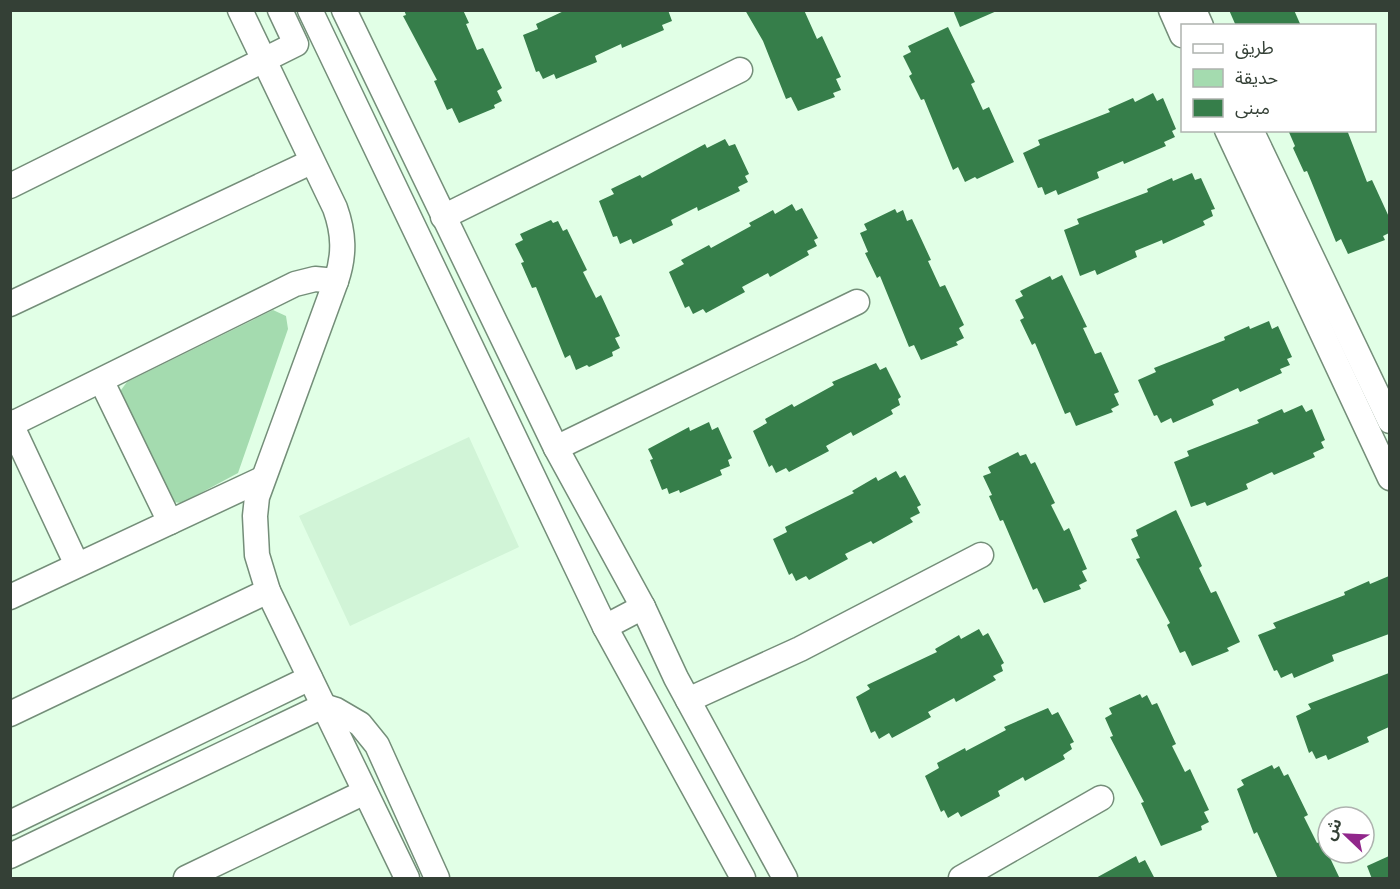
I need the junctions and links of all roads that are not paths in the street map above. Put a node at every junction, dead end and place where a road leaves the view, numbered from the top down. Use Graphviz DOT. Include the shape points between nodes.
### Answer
graph roads {
  1 [pos="240,10"];
  2 [pos="280,10"];
  3 [pos="310,10"];
  4 [pos="345,10"];
  5 [pos="1171,10"];
  6 [pos="1194,10"];
  7 [pos="1200,24"];
  8 [pos="1181,33"];
  9 [pos="262,59"];
  10 [pos="740,70"];
  11 [pos="1228,132"];
  12 [pos="1252,132"];
  13 [pos="311,162"];
  14 [pos="10,186"];
  15 [pos="443,217"];
  16 [pos="336,281"];
  17 [pos="857,302"];
  18 [pos="10,304"];
  19 [pos="102,382"];
  20 [pos="1389,421"];
  21 [pos="11,423"];
  22 [pos="556,448"];
  23 [pos="1389,477"];
  24 [pos="262,479"];
  25 [pos="170,522"];
  26 [pos="981,555"];
  27 [pos="77,565"];
  28 [pos="268,591"];
  29 [pos="10,597"];
  30 [pos="643,607"];
  31 [pos="605,627"];
  32 [pos="310,678"];
  33 [pos="688,700"];
  34 [pos="323,706"];
  35 [pos="10,714"];
  36 [pos="365,792"];
  37 [pos="1101,798"];
  38 [pos="10,824"];
  39 [pos="10,856"];
  40 [pos="186,879"];
  41 [pos="407,879"];
  42 [pos="437,879"];
  43 [pos="743,879"];
  44 [pos="785,879"];
  45 [pos="962,879"];
  1 -- 9 [label="street"];
  2 -- 9 [label="street" via="296,44"];
  3 -- 31 [label="street"];
  4 -- 15 [label="street"];
  5 -- 8 [label="street"];
  6 -- 7 [label="street"];
  9 -- 13 [label="street"];
  9 -- 14 [label="street"];
  10 -- 15 [label="street"];
  11 -- 23 [label="street"];
  12 -- 20 [label="street"];
  13 -- 16 [label="street" via="340,222 343,252"];
  13 -- 18 [label="street"];
  15 -- 22 [label="street"];
  16 -- 19 [label="street" via="315,279 295,284"];
  16 -- 24 [label="street"];
  17 -- 22 [label="street"];
  19 -- 21 [label="street"];
  19 -- 25 [label="street"];
  21 -- 27 [label="street"];
  22 -- 30 [label="street"];
  24 -- 25 [label="street"];
  24 -- 28 [label="street" via="255,536"];
  25 -- 27 [label="street"];
  26 -- 33 [label="street" via="800,649"];
  27 -- 29 [label="street"];
  28 -- 32 [label="street"];
  28 -- 35 [label="street"];
  30 -- 31 [label="street"];
  30 -- 33 [label="street"];
  31 -- 43 [label="street"];
  32 -- 34 [label="street"];
  32 -- 38 [label="street"];
  33 -- 44 [label="street"];
  34 -- 36 [label="street"];
  34 -- 39 [label="street"];
  34 -- 42 [label="street" via="360,724 377,745"];
  36 -- 40 [label="street"];
  36 -- 41 [label="street"];
  37 -- 45 [label="street"];
}
